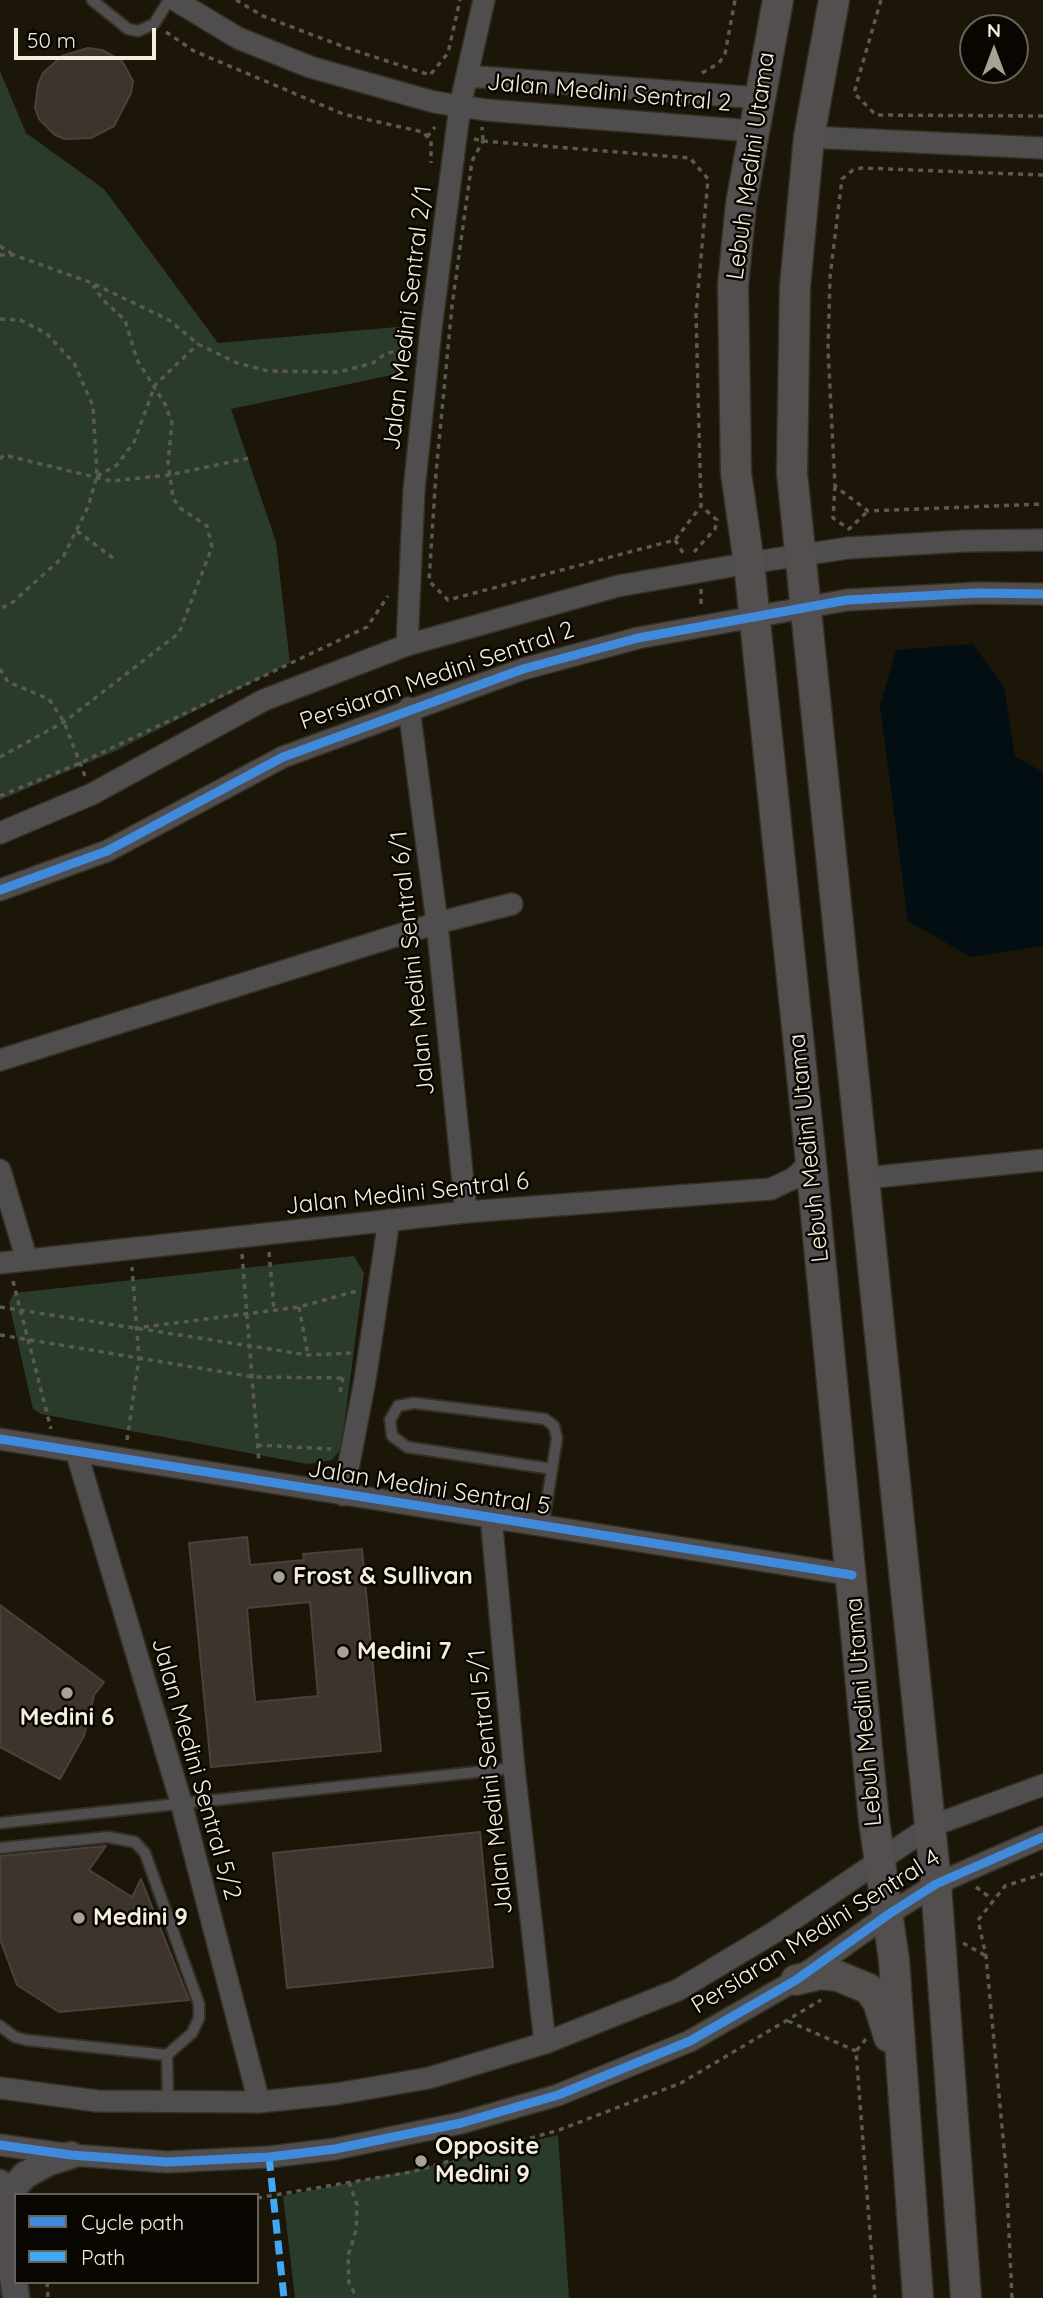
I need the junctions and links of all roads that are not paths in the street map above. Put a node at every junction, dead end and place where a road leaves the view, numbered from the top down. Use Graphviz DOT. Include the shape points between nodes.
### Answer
graph roads {
  1 [pos="92,0"];
  2 [pos="169,0"];
  3 [pos="175,0"];
  4 [pos="484,0"];
  5 [pos="778,0"];
  6 [pos="834,0"];
  7 [pos="467,76"];
  8 [pos="759,98"];
  9 [pos="460,106"];
  10 [pos="753,131"];
  11 [pos="809,138"];
  12 [pos="1043,148"];
  13 [pos="1043,540"];
  14 [pos="803,556"];
  15 [pos="749,564"];
  16 [pos="1043,594"];
  17 [pos="807,608"];
  18 [pos="754,616"];
  19 [pos="407,645"];
  20 [pos="409,708"];
  21 [pos="0,833"];
  22 [pos="0,890"];
  23 [pos="512,904"];
  24 [pos="437,923"];
  25 [pos="0,1060"];
  26 [pos="1043,1160"];
  27 [pos="811,1162"];
  28 [pos="0,1170"];
  29 [pos="866,1178"];
  30 [pos="466,1212"];
  31 [pos="389,1220"];
  32 [pos="12,1261"];
  33 [pos="0,1437"];
  34 [pos="66,1450"];
  35 [pos="552,1469"];
  36 [pos="343,1495"];
  37 [pos="491,1516"];
  38 [pos="543,1525"];
  39 [pos="852,1575"];
  40 [pos="514,1768"];
  41 [pos="1043,1785"];
  42 [pos="181,1802"];
  43 [pos="0,1823"];
  44 [pos="929,1827"];
  45 [pos="1043,1837"];
  46 [pos="0,1849"];
  47 [pos="878,1859"];
  48 [pos="936,1884"];
  49 [pos="889,1914"];
  50 [pos="796,1980"];
  51 [pos="0,2026"];
  52 [pos="545,2043"];
  53 [pos="167,2055"];
  54 [pos="901,2070"];
  55 [pos="0,2088"];
  56 [pos="259,2102"];
  57 [pos="168,2103"];
  58 [pos="0,2145"];
  59 [pos="71,2155"];
  60 [pos="3,2195"];
  61 [pos="14,2282"];
  62 [pos="918,2298"];
  63 [pos="966,2298"];
  1 -- 2 [label="lane" via="128,29 138,31 154,24"];
  3 -- 9 [label="street, Jalan Medini Sentral 2" via="238,38 310,67"];
  4 -- 7 [label="street, Jalan Medini Sentral 2/1"];
  5 -- 8 [label="main road, Lebuh Medini Utama"];
  6 -- 11 [label="main road"];
  7 -- 8 [label="street, Jalan Medini Sentral 2"];
  7 -- 9 [label="street, Jalan Medini Sentral 2/1"];
  8 -- 10 [label="main road, Lebuh Medini Utama"];
  9 -- 10 [label="street, Jalan Medini Sentral 2"];
  9 -- 19 [label="street, Jalan Medini Sentral 2/1" via="414,490"];
  10 -- 15 [label="main road, Lebuh Medini Utama" via="733,285 736,473"];
  11 -- 12 [label="street"];
  11 -- 14 [label="main road" via="795,287 791,394 793,473"];
  13 -- 14 [label="street, Persiaran Medini Sentral 2" via="848,548"];
  14 -- 15 [label="street, Persiaran Medini Sentral 2"];
  14 -- 17 [label="main road"];
  15 -- 18 [label="main road, Lebuh Medini Utama"];
  15 -- 19 [label="street, Persiaran Medini Sentral 2" via="618,586"];
  16 -- 17 [label="street, Persiaran Medini Sentral 2" via="900,596"];
  17 -- 18 [label="street, Persiaran Medini Sentral 2"];
  17 -- 29 [label="main road"];
  18 -- 20 [label="street, Persiaran Medini Sentral 2" via="625,641"];
  18 -- 27 [label="main road, Lebuh Medini Utama"];
  19 -- 21 [label="street, Persiaran Medini Sentral 2" via="264,700 92,794"];
  20 -- 22 [label="street, Persiaran Medini Sentral 2" via="283,757 107,851"];
  20 -- 24 [label="street, Jalan Medini Sentral 6/1"];
  23 -- 24 [label="street"];
  24 -- 25 [label="street"];
  24 -- 30 [label="street, Jalan Medini Sentral 6/1"];
  26 -- 29 [label="street"];
  27 -- 30 [label="street, Jalan Medini Sentral 6" via="794,1178 771,1189"];
  27 -- 39 [label="main road, Lebuh Medini Utama"];
  28 -- 32 [label="street"];
  29 -- 44 [label="main road"];
  30 -- 31 [label="street, Jalan Medini Sentral 6"];
  31 -- 32 [label="street, Jalan Medini Sentral 6"];
  31 -- 36 [label="street"];
  33 -- 34 [label="street, Jalan Medini Sentral 5"];
  34 -- 36 [label="street, Jalan Medini Sentral 5"];
  34 -- 42 [label="street, Jalan Medini Sentral 5/2"];
  35 -- 35 [label="lane" via="556,1438 554,1426 545,1419 414,1403 398,1406 390,1420 392,1436 407,1447"];
  35 -- 38 [label="lane"];
  36 -- 37 [label="street, Jalan Medini Sentral 5"];
  37 -- 38 [label="street, Jalan Medini Sentral 5"];
  37 -- 40 [label="street, Jalan Medini Sentral 5/1"];
  38 -- 39 [label="street, Jalan Medini Sentral 5"];
  39 -- 47 [label="main road, Lebuh Medini Utama"];
  40 -- 42 [label="lane"];
  40 -- 52 [label="street, Jalan Medini Sentral 5/1"];
  41 -- 44 [label="street, Persiaran Medini Sentral 4"];
  42 -- 43 [label="lane"];
  42 -- 56 [label="street, Jalan Medini Sentral 5/2"];
  44 -- 47 [label="street, Persiaran Medini Sentral 4"];
  44 -- 48 [label="main road"];
  45 -- 48 [label="street, Persiaran Medini Sentral 4"];
  46 -- 53 [label="lane" via="120,1837 135,1842 145,1853 199,2004 192,2033"];
  47 -- 49 [label="main road, Lebuh Medini Utama"];
  47 -- 52 [label="street, Persiaran Medini Sentral 4" via="773,1933 678,1990"];
  48 -- 49 [label="street, Persiaran Medini Sentral 4"];
  48 -- 63 [label="main road"];
  49 -- 50 [label="street, Persiaran Medini Sentral 4"];
  49 -- 54 [label="main road, Lebuh Medini Utama"];
  50 -- 54 [label="main road" via="821,1974 838,1976 869,1989 878,2002"];
  50 -- 59 [label="street, Persiaran Medini Sentral 4" via="690,2041 558,2095 461,2123 335,2149 269,2157 167,2162"];
  51 -- 53 [label="lane" via="26,2040"];
  52 -- 56 [label="street, Persiaran Medini Sentral 4" via="429,2078"];
  53 -- 57 [label="lane"];
  54 -- 62 [label="main road, Lebuh Medini Utama"];
  55 -- 57 [label="street, Persiaran Medini Sentral 4" via="97,2101"];
  56 -- 57 [label="street, Persiaran Medini Sentral 4"];
  58 -- 59 [label="street, Persiaran Medini Sentral 4"];
  59 -- 60 [label="street" via="25,2175"];
  60 -- 61 [label="street"];
}
